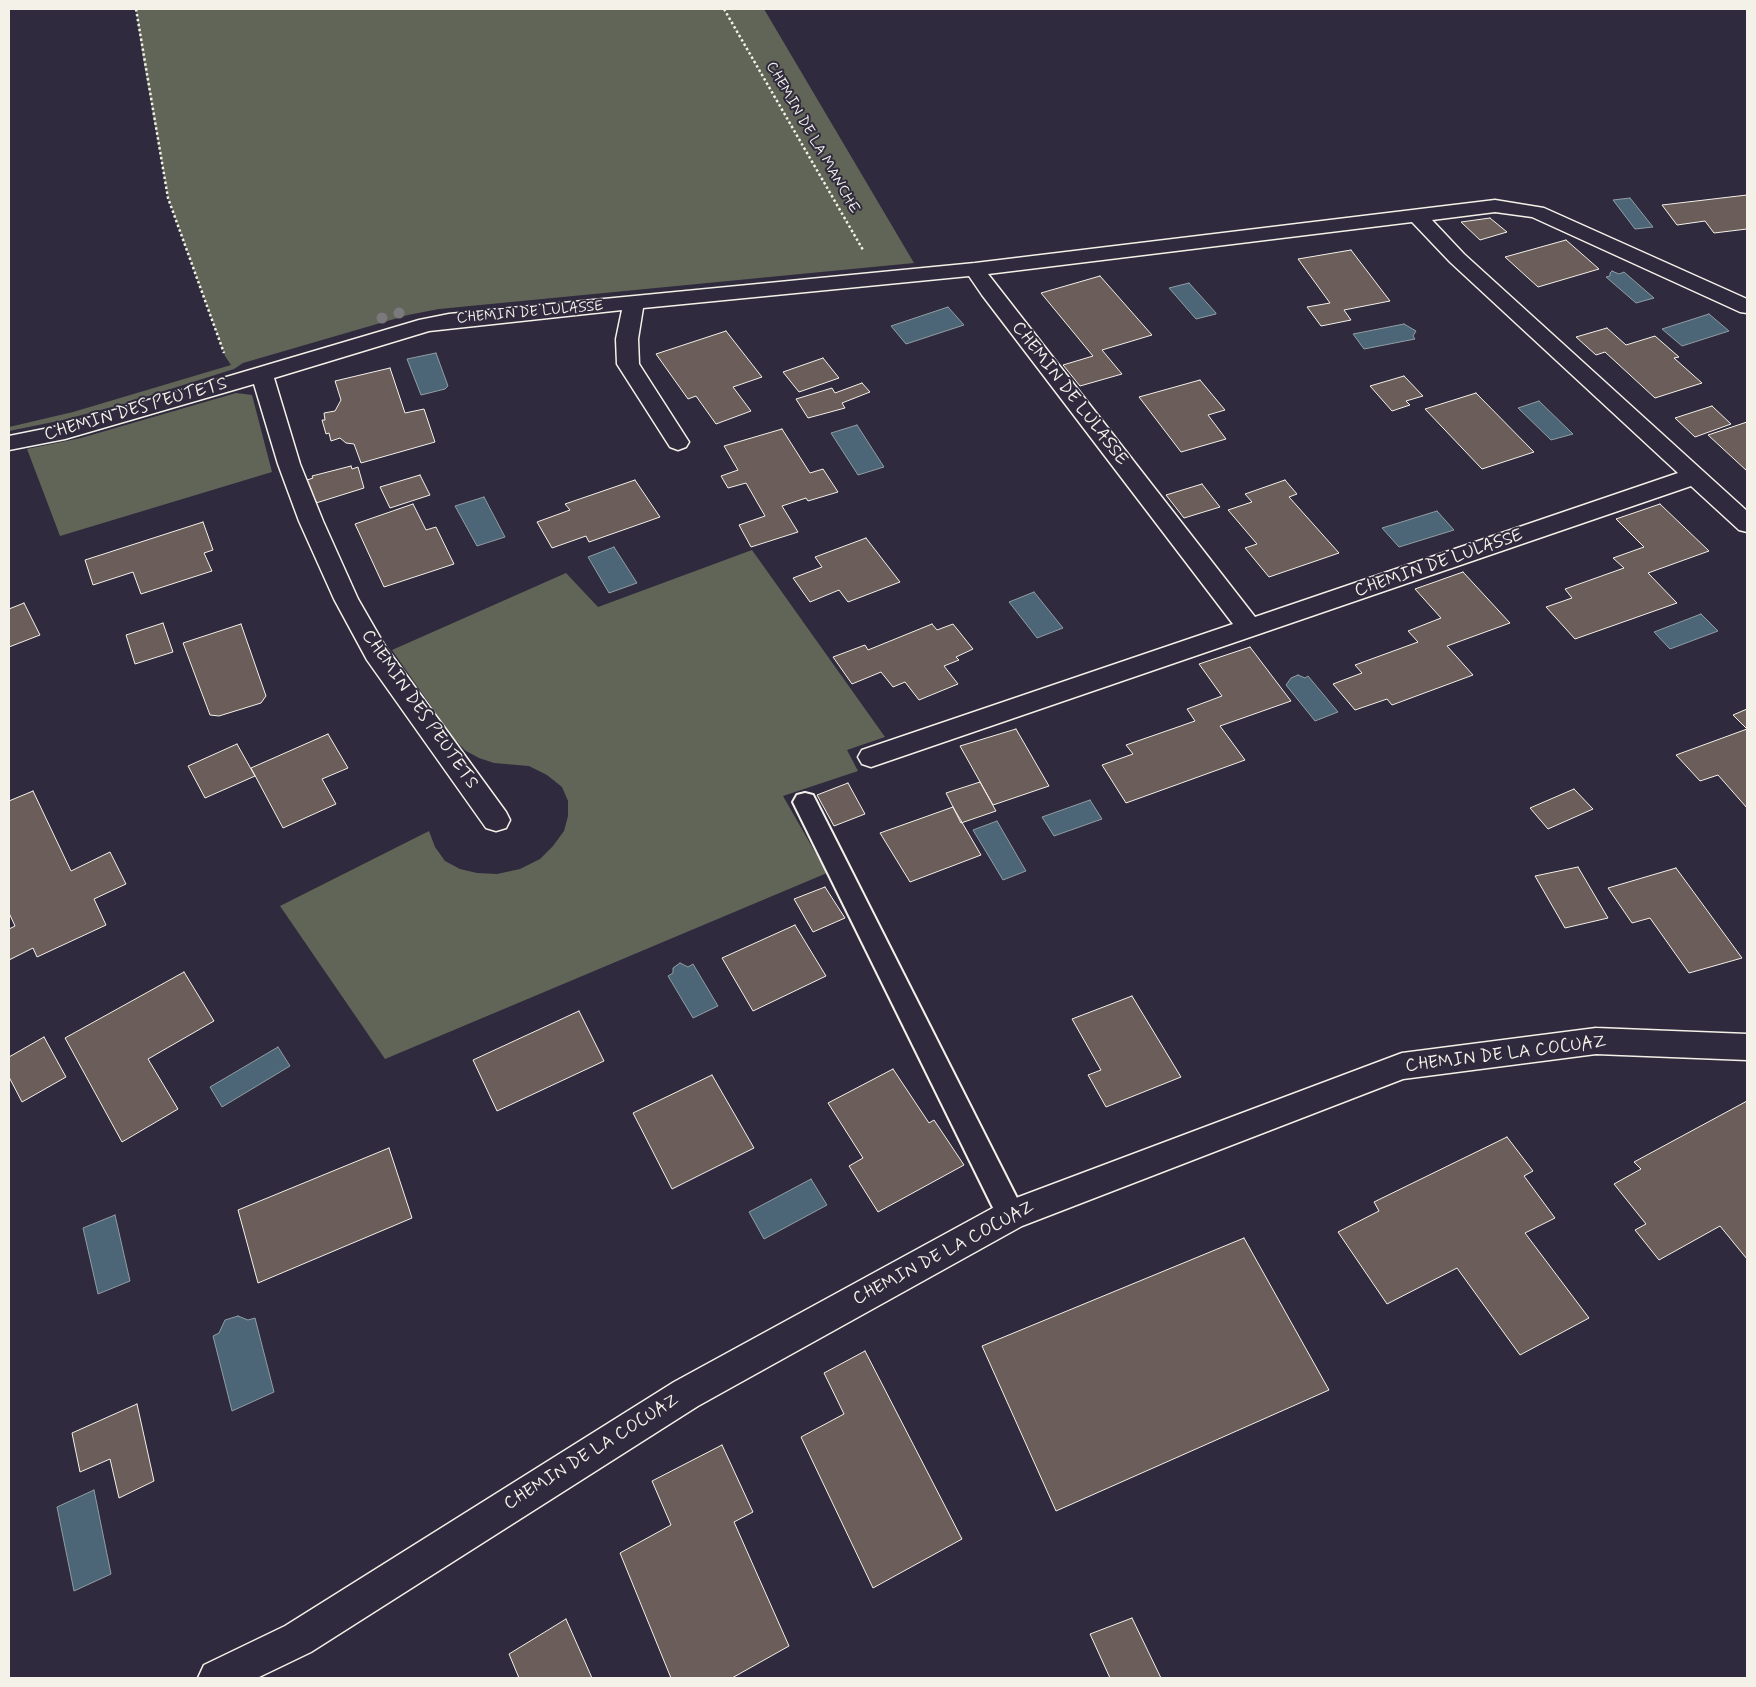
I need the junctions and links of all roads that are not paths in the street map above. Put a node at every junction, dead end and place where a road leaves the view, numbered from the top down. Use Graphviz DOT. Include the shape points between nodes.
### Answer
graph roads {
  1 [pos="1417,216"];
  2 [pos="975,269"];
  3 [pos="634,303"];
  4 [pos="1747,307"];
  5 [pos="426,325"];
  6 [pos="262,374"];
  7 [pos="678,442"];
  8 [pos="9,443"];
  9 [pos="1695,476"];
  10 [pos="1747,524"];
  11 [pos="1250,628"];
  12 [pos="871,757"];
  13 [pos="805,802"];
  14 [pos="496,820"];
  15 [pos="1747,1047"];
  16 [pos="1012,1215"];
  17 [pos="217,1678"];
  1 -- 2 [label="street, CHEMIN DE LULASSE"];
  1 -- 4 [label="street, CHEMIN DE LULASSE" via="1495,206 1537,212"];
  1 -- 9 [label="street" via="1457,258"];
  2 -- 3 [label="street, CHEMIN DE LULASSE"];
  2 -- 11 [label="street, CHEMIN DE LULASSE"];
  3 -- 5 [label="street, CHEMIN DE LULASSE" via="449,320"];
  3 -- 7 [label="street" via="627,339 628,364"];
  5 -- 6 [label="street, CHEMIN DES PEUTETS"];
  6 -- 8 [label="street, CHEMIN DES PEUTETS" via="111,420"];
  6 -- 14 [label="street, CHEMIN DES PEUTETS" via="310,521 346,599 376,653"];
  9 -- 10 [label="street"];
  9 -- 11 [label="street, CHEMIN DE LULASSE"];
  11 -- 12 [label="street"];
  13 -- 16 [label="lane"];
  15 -- 16 [label="street, CHEMIN DE LA COCUAZ" via="1596,1042 1402,1066"];
  16 -- 17 [label="street, CHEMIN DE LA COCUAZ" via="686,1394 298,1639"];
}
